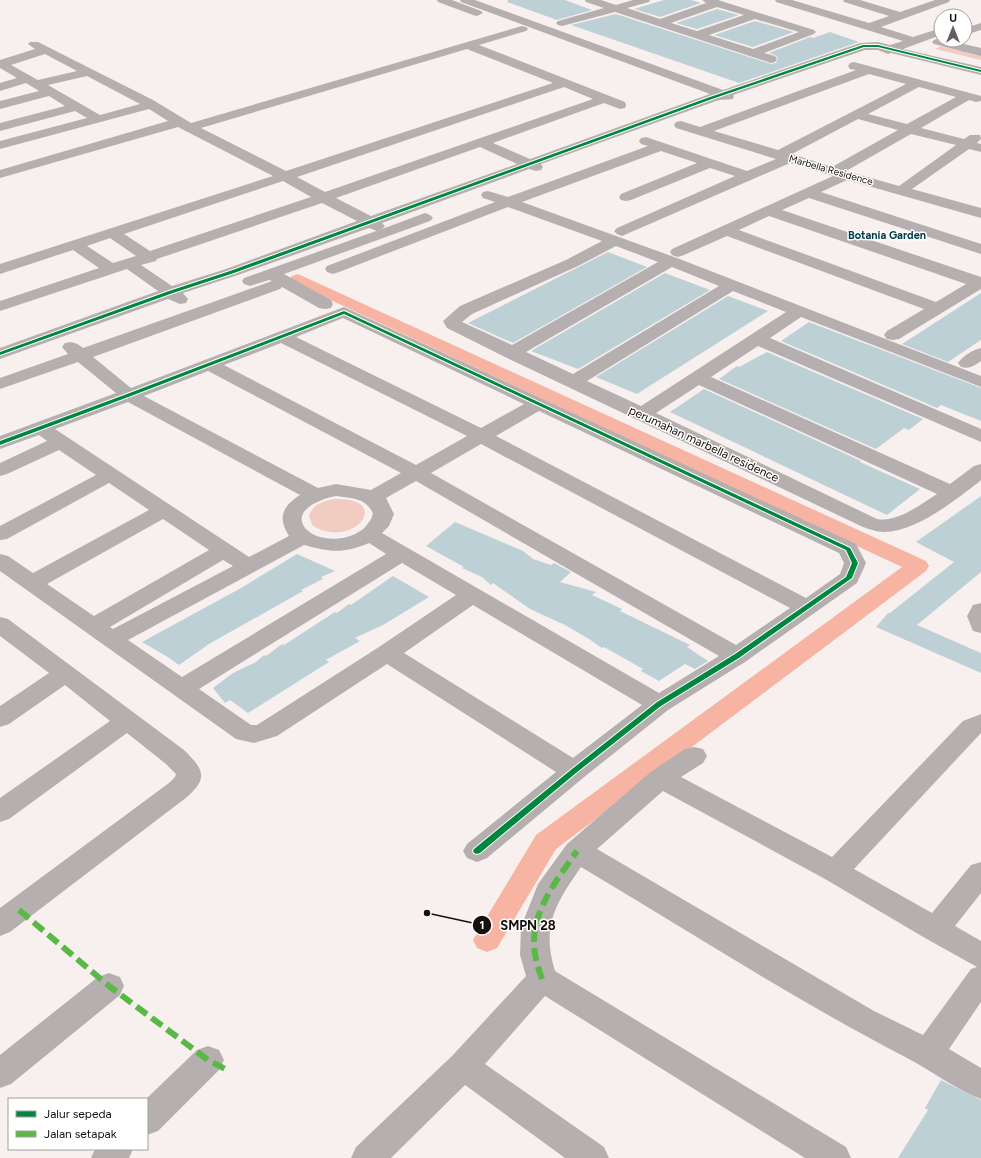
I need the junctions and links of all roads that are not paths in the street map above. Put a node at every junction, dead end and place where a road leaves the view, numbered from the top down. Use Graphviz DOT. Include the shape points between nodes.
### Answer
graph roads {
  1 [pos="442,0"];
  2 [pos="465,0"];
  3 [pos="497,0"];
  4 [pos="590,0"];
  5 [pos="624,0"];
  6 [pos="644,0"];
  7 [pos="780,0"];
  8 [pos="848,0"];
  9 [pos="914,0"];
  10 [pos="945,0"];
  11 [pos="712,2"];
  12 [pos="931,5"];
  13 [pos="610,7"];
  14 [pos="755,15"];
  15 [pos="901,16"];
  16 [pos="558,22"];
  17 [pos="659,23"];
  18 [pos="869,27"];
  19 [pos="522,29"];
  20 [pos="697,35"];
  21 [pos="606,39"];
  22 [pos="933,40"];
  23 [pos="913,44"];
  24 [pos="468,45"];
  25 [pos="970,48"];
  26 [pos="890,49"];
  27 [pos="747,51"];
  28 [pos="981,52"];
  29 [pos="771,59"];
  30 [pos="981,62"];
  31 [pos="0,64"];
  32 [pos="848,64"];
  33 [pos="868,70"];
  34 [pos="981,71"];
  35 [pos="88,72"];
  36 [pos="722,80"];
  37 [pos="33,82"];
  38 [pos="564,83"];
  39 [pos="917,83"];
  40 [pos="0,87"];
  41 [pos="744,88"];
  42 [pos="777,90"];
  43 [pos="50,92"];
  44 [pos="757,93"];
  45 [pos="794,96"];
  46 [pos="967,96"];
  47 [pos="717,97"];
  48 [pos="604,99"];
  49 [pos="981,99"];
  50 [pos="737,100"];
  51 [pos="0,105"];
  52 [pos="151,105"];
  53 [pos="620,105"];
  54 [pos="76,107"];
  55 [pos="856,115"];
  56 [pos="98,119"];
  57 [pos="454,121"];
  58 [pos="184,124"];
  59 [pos="681,125"];
  60 [pos="0,127"];
  61 [pos="433,128"];
  62 [pos="910,129"];
  63 [pos="701,131"];
  64 [pos="981,134"];
  65 [pos="663,136"];
  66 [pos="638,140"];
  67 [pos="482,142"];
  68 [pos="966,144"];
  69 [pos="0,145"];
  70 [pos="981,148"];
  71 [pos="784,157"];
  72 [pos="710,163"];
  73 [pos="530,164"];
  74 [pos="841,173"];
  75 [pos="0,174"];
  76 [pos="284,176"];
  77 [pos="748,176"];
  78 [pos="528,187"];
  79 [pos="902,190"];
  80 [pos="809,193"];
  81 [pos="488,195"];
  82 [pos="324,198"];
  83 [pos="473,200"];
  84 [pos="981,200"];
  85 [pos="506,202"];
  86 [pos="769,211"];
  87 [pos="975,211"];
  88 [pos="664,212"];
  89 [pos="436,214"];
  90 [pos="375,219"];
  91 [pos="406,224"];
  92 [pos="726,230"];
  93 [pos="389,232"];
  94 [pos="112,233"];
  95 [pos="933,234"];
  96 [pos="618,236"];
  97 [pos="76,245"];
  98 [pos="981,249"];
  99 [pos="901,256"];
  100 [pos="675,257"];
  101 [pos="150,258"];
  102 [pos="130,264"];
  103 [pos="0,269"];
  104 [pos="333,269"];
  105 [pos="112,270"];
  106 [pos="282,274"];
  107 [pos="980,282"];
  108 [pos="732,285"];
  109 [pos="171,292"];
  110 [pos="186,303"];
  111 [pos="325,304"];
  112 [pos="0,306"];
  113 [pos="936,308"];
  114 [pos="799,311"];
  115 [pos="893,334"];
  116 [pos="281,336"];
  117 [pos="757,339"];
  118 [pos="34,341"];
  119 [pos="66,350"];
  120 [pos="511,353"];
  121 [pos="0,354"];
  122 [pos="976,362"];
  123 [pos="209,364"];
  124 [pos="0,370"];
  125 [pos="698,378"];
  126 [pos="573,382"];
  127 [pos="981,382"];
  128 [pos="0,384"];
  129 [pos="129,395"];
  130 [pos="538,404"];
  131 [pos="642,414"];
  132 [pos="42,428"];
  133 [pos="481,436"];
  134 [pos="981,436"];
  135 [pos="60,442"];
  136 [pos="0,443"];
  137 [pos="0,470"];
  138 [pos="416,473"];
  139 [pos="110,474"];
  140 [pos="978,476"];
  141 [pos="952,493"];
  142 [pos="316,495"];
  143 [pos="372,498"];
  144 [pos="164,510"];
  145 [pos="0,534"];
  146 [pos="370,535"];
  147 [pos="303,537"];
  148 [pos="224,550"];
  149 [pos="401,554"];
  150 [pos="0,561"];
  151 [pos="248,566"];
  152 [pos="32,583"];
  153 [pos="472,594"];
  154 [pos="806,608"];
  155 [pos="981,610"];
  156 [pos="981,626"];
  157 [pos="4,632"];
  158 [pos="103,632"];
  159 [pos="387,653"];
  160 [pos="737,656"];
  161 [pos="66,674"];
  162 [pos="181,689"];
  163 [pos="659,704"];
  164 [pos="0,718"];
  165 [pos="128,721"];
  166 [pos="981,724"];
  167 [pos="694,756"];
  168 [pos="574,771"];
  169 [pos="661,778"];
  170 [pos="0,812"];
  171 [pos="477,851"];
  172 [pos="578,851"];
  173 [pos="835,871"];
  174 [pos="981,873"];
  175 [pos="0,924"];
  176 [pos="936,930"];
  177 [pos="981,956"];
  178 [pos="981,978"];
  179 [pos="542,979"];
  180 [pos="109,986"];
  181 [pos="928,1053"];
  182 [pos="208,1060"];
  183 [pos="463,1066"];
  184 [pos="0,1074"];
  185 [pos="981,1085"];
  186 [pos="148,1119"];
  187 [pos="116,1150"];
  188 [pos="108,1158"];
  189 [pos="368,1158"];
  190 [pos="592,1158"];
  191 [pos="834,1158"];
  1 -- 19 [label="street"];
  2 -- 47 [label="street"];
  3 -- 16 [label="street"];
  4 -- 13 [label="street"];
  5 -- 13 [label="street"];
  6 -- 13 [label="street"];
  7 -- 18 [label="street"];
  8 -- 15 [label="street"];
  9 -- 12 [label="street"];
  10 -- 12 [label="street"];
  11 -- 14 [label="street"];
  11 -- 17 [label="street"];
  12 -- 15 [label="street"];
  13 -- 16 [label="street"];
  13 -- 17 [label="street"];
  14 -- 20 [label="street"];
  14 -- 27 [label="street" via="810,33"];
  15 -- 18 [label="street"];
  16 -- 21 [label="street"];
  17 -- 20 [label="street"];
  18 -- 23 [label="street"];
  19 -- 24 [label="street"];
  19 -- 47 [label="street"];
  20 -- 27 [label="street"];
  22 -- 23 [label="street"];
  23 -- 26 [label="street"];
  23 -- 30 [label="street"];
  24 -- 38 [label="street"];
  24 -- 58 [label="street"];
  25 -- 28 [label="street"];
  26 -- 32 [label="street"];
  26 -- 34 [label="street"];
  26 -- 41 [label="street" via="875,45 864,46"];
  27 -- 29 [label="street"];
  31 -- 35 [label="street" via="40,47"];
  31 -- 37 [label="street"];
  32 -- 33 [label="street"];
  32 -- 42 [label="street"];
  33 -- 39 [label="street"];
  33 -- 45 [label="street"];
  35 -- 37 [label="street"];
  35 -- 52 [label="street"];
  36 -- 41 [label="street"];
  37 -- 40 [label="street"];
  37 -- 43 [label="street"];
  38 -- 48 [label="street"];
  38 -- 57 [label="street"];
  39 -- 46 [label="street"];
  39 -- 55 [label="street"];
  41 -- 44 [label="street"];
  41 -- 47 [label="street"];
  42 -- 45 [label="street"];
  42 -- 59 [label="street"];
  43 -- 51 [label="street"];
  43 -- 54 [label="street"];
  45 -- 63 [label="street"];
  46 -- 49 [label="street"];
  46 -- 62 [label="street"];
  47 -- 50 [label="street"];
  47 -- 73 [label="street"];
  48 -- 53 [label="street"];
  48 -- 67 [label="street"];
  52 -- 56 [label="street"];
  52 -- 58 [label="street"];
  54 -- 56 [label="street"];
  54 -- 60 [label="street"];
  55 -- 62 [label="street"];
  55 -- 71 [label="street"];
  56 -- 69 [label="street"];
  57 -- 61 [label="street"];
  57 -- 67 [label="street"];
  58 -- 75 [label="street"];
  58 -- 76 [label="street"];
  59 -- 63 [label="street, Marbella Residence"];
  59 -- 65 [label="street"];
  61 -- 67 [label="street"];
  61 -- 76 [label="street"];
  62 -- 68 [label="street"];
  62 -- 74 [label="street"];
  63 -- 71 [label="street, Marbella Residence"];
  64 -- 68 [label="street"];
  65 -- 66 [label="street"];
  65 -- 72 [label="street"];
  65 -- 78 [label="street"];
  67 -- 73 [label="street"];
  67 -- 82 [label="street"];
  68 -- 70 [label="street"];
  68 -- 79 [label="street"];
  71 -- 74 [label="street, Marbella Residence"];
  71 -- 77 [label="street"];
  72 -- 77 [label="street"];
  72 -- 88 [label="street" via="626,197"];
  73 -- 78 [label="street" via="548,172"];
  73 -- 90 [label="street"];
  74 -- 79 [label="street, Marbella Residence"];
  74 -- 80 [label="street"];
  76 -- 82 [label="street"];
  76 -- 94 [label="street"];
  77 -- 88 [label="street"];
  78 -- 81 [label="street" via="507,187"];
  78 -- 85 [label="street"];
  78 -- 96 [label="street"];
  79 -- 87 [label="street, Marbella Residence"];
  80 -- 86 [label="street"];
  80 -- 95 [label="street"];
  81 -- 83 [label="street"];
  81 -- 85 [label="street"];
  82 -- 90 [label="street"];
  82 -- 101 [label="street"];
  84 -- 87 [label="street"];
  85 -- 96 [label="street"];
  85 -- 104 [label="street"];
  86 -- 92 [label="street"];
  86 -- 99 [label="street"];
  87 -- 95 [label="street"];
  88 -- 96 [label="street"];
  89 -- 91 [label="street"];
  90 -- 91 [label="street"];
  90 -- 93 [label="street"];
  90 -- 109 [label="street"];
  91 -- 93 [label="street"];
  92 -- 100 [label="street"];
  92 -- 113 [label="street"];
  93 -- 106 [label="street" via="311,260"];
  94 -- 97 [label="street"];
  94 -- 101 [label="street"];
  95 -- 98 [label="street"];
  95 -- 99 [label="street"];
  96 -- 100 [label="street"];
  96 -- 120 [label="street, perumahan marbella residence" via="572,263 466,310 452,321 453,324"];
  97 -- 103 [label="street"];
  97 -- 105 [label="street"];
  99 -- 107 [label="street"];
  100 -- 108 [label="street"];
  100 -- 115 [label="street"];
  100 -- 120 [label="street"];
  101 -- 102 [label="street"];
  102 -- 105 [label="street"];
  102 -- 109 [label="street"];
  105 -- 112 [label="street"];
  106 -- 110 [label="street"];
  106 -- 111 [label="street"];
  106 -- 119 [label="street"];
  107 -- 113 [label="street"];
  108 -- 114 [label="street"];
  108 -- 126 [label="street"];
  109 -- 110 [label="street"];
  109 -- 118 [label="street"];
  110 -- 119 [label="street"];
  113 -- 115 [label="street"];
  114 -- 117 [label="street"];
  114 -- 127 [label="street"];
  115 -- 122 [label="street"];
  116 -- 123 [label="street"];
  116 -- 130 [label="street" via="344,312"];
  116 -- 133 [label="street"];
  117 -- 125 [label="street"];
  117 -- 134 [label="street"];
  118 -- 119 [label="street"];
  118 -- 121 [label="street"];
  119 -- 124 [label="street"];
  119 -- 128 [label="street"];
  119 -- 129 [label="street"];
  120 -- 126 [label="street, perumahan marbella residence"];
  123 -- 129 [label="street"];
  123 -- 138 [label="street"];
  125 -- 131 [label="street"];
  125 -- 141 [label="street"];
  126 -- 131 [label="street, perumahan marbella residence"];
  129 -- 132 [label="street"];
  129 -- 142 [label="street"];
  130 -- 133 [label="street"];
  130 -- 154 [label="street" via="848,549 855,563 849,578"];
  131 -- 141 [label="street, perumahan marbella residence" via="870,523 883,526 905,521"];
  132 -- 135 [label="street"];
  132 -- 136 [label="street"];
  133 -- 138 [label="street"];
  133 -- 154 [label="street"];
  135 -- 137 [label="street"];
  135 -- 139 [label="street"];
  138 -- 143 [label="street"];
  138 -- 160 [label="street"];
  139 -- 144 [label="street"];
  139 -- 145 [label="street"];
  140 -- 141 [label="street, perumahan marbella residence"];
  142 -- 143 [label="street" via="336,490 366,494"];
  142 -- 147 [label="street" via="298,505 293,513 293,526"];
  143 -- 146 [label="street" via="383,509 384,518"];
  144 -- 148 [label="street"];
  144 -- 152 [label="street"];
  146 -- 147 [label="street" via="343,544 314,542"];
  146 -- 149 [label="street"];
  147 -- 151 [label="street"];
  148 -- 151 [label="street"];
  148 -- 158 [label="street"];
  149 -- 153 [label="street"];
  149 -- 162 [label="street"];
  150 -- 152 [label="street"];
  151 -- 158 [label="street"];
  152 -- 158 [label="street"];
  153 -- 159 [label="street"];
  153 -- 163 [label="street"];
  154 -- 160 [label="street"];
  155 -- 156 [label="street" via="978,616"];
  157 -- 161 [label="street"];
  158 -- 162 [label="street"];
  159 -- 162 [label="street" via="264,733 253,735 245,733"];
  159 -- 168 [label="street"];
  160 -- 163 [label="street"];
  161 -- 164 [label="street"];
  161 -- 165 [label="street"];
  163 -- 168 [label="street"];
  165 -- 170 [label="street"];
  165 -- 175 [label="street" via="184,765 189,771 186,783"];
  166 -- 173 [label="street" via="972,727 963,736"];
  167 -- 169 [label="street"];
  168 -- 171 [label="street"];
  169 -- 172 [label="street"];
  169 -- 173 [label="street"];
  172 -- 179 [label="street" via="548,892 535,927 535,955"];
  172 -- 181 [label="street" via="863,1020"];
  173 -- 176 [label="street"];
  174 -- 176 [label="street"];
  176 -- 177 [label="street"];
  178 -- 181 [label="street"];
  179 -- 183 [label="street"];
  179 -- 191 [label="street"];
  180 -- 184 [label="street"];
  181 -- 185 [label="street"];
  182 -- 186 [label="street"];
  183 -- 189 [label="street"];
  183 -- 190 [label="street"];
  187 -- 188 [label="street"];
}
